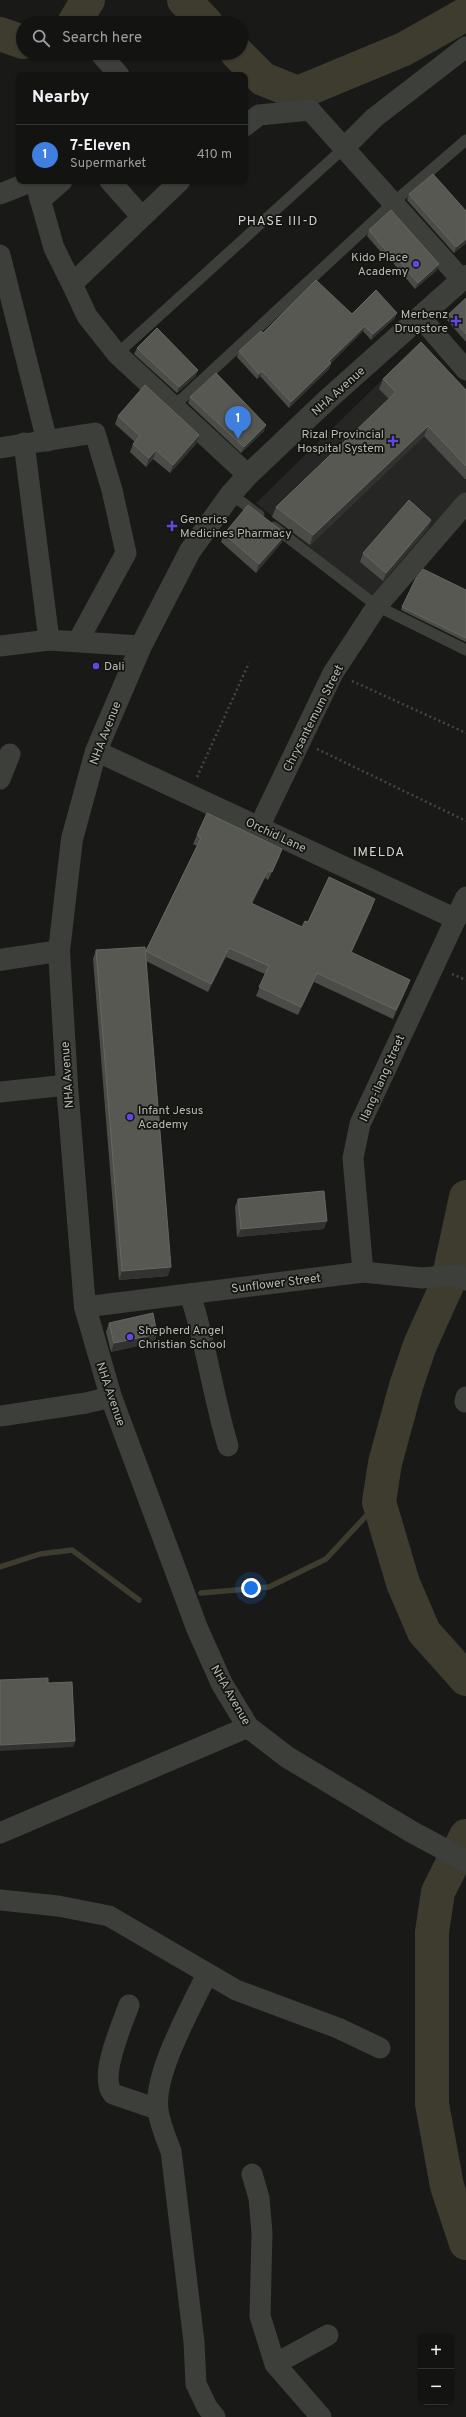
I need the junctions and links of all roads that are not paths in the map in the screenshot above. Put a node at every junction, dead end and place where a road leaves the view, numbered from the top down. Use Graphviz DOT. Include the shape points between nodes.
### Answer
graph roads {
  1 [pos="466,47"];
  2 [pos="106,60"];
  3 [pos="116,72"];
  4 [pos="248,124"];
  5 [pos="466,140"];
  6 [pos="344,148"];
  7 [pos="49,184"];
  8 [pos="113,184"];
  9 [pos="177,184"];
  10 [pos="36,187"];
  11 [pos="0,194"];
  12 [pos="394,202"];
  13 [pos="142,217"];
  14 [pos="0,255"];
  15 [pos="464,278"];
  16 [pos="72,284"];
  17 [pos="420,318"];
  18 [pos="117,354"];
  19 [pos="466,370"];
  20 [pos="174,406"];
  21 [pos="47,441"];
  22 [pos="24,443"];
  23 [pos="0,448"];
  24 [pos="248,475"];
  25 [pos="231,494"];
  26 [pos="466,503"];
  27 [pos="377,606"];
  28 [pos="49,640"];
  29 [pos="78,641"];
  30 [pos="0,646"];
  31 [pos="141,646"];
  32 [pos="466,650"];
  33 [pos="96,751"];
  34 [pos="10,754"];
  35 [pos="0,779"];
  36 [pos="259,827"];
  37 [pos="466,897"];
  38 [pos="456,919"];
  39 [pos="59,951"];
  40 [pos="0,960"];
  41 [pos="67,1085"];
  42 [pos="0,1092"];
  43 [pos="363,1272"];
  44 [pos="462,1277"];
  45 [pos="190,1294"];
  46 [pos="85,1307"];
  47 [pos="111,1397"];
  48 [pos="0,1416"];
  49 [pos="228,1446"];
  50 [pos="248,1727"];
  51 [pos="0,1833"];
  52 [pos="462,1858"];
  53 [pos="0,1900"];
  54 [pos="207,1974"];
  55 [pos="129,2005"];
  56 [pos="380,2048"];
  57 [pos="158,2109"];
  58 [pos="252,2174"];
  59 [pos="328,2334"];
  60 [pos="274,2364"];
  61 [pos="216,2417"];
  62 [pos="321,2417"];
  1 -- 6 [label="street" via="374,118"];
  2 -- 3 [label="street"];
  4 -- 6 [label="street" via="259,115 310,110"];
  5 -- 12 [label="lane"];
  6 -- 12 [label="street"];
  6 -- 18 [label="lane"];
  7 -- 10 [label="street"];
  8 -- 13 [label="street"];
  9 -- 13 [label="street"];
  10 -- 11 [label="street"];
  10 -- 16 [label="street" via="54,248"];
  12 -- 15 [label="street"];
  12 -- 20 [label="lane"];
  13 -- 16 [label="street"];
  14 -- 21 [label="street"];
  15 -- 17 [label="street, NHA Avenue"];
  16 -- 18 [label="street" via="87,316"];
  17 -- 19 [label="street"];
  17 -- 24 [label="street, NHA Avenue" via="327,400"];
  18 -- 20 [label="street"];
  20 -- 24 [label="street"];
  21 -- 22 [label="street"];
  21 -- 29 [label="street" via="95,434 112,490 126,553"];
  22 -- 23 [label="street"];
  22 -- 28 [label="street"];
  24 -- 25 [label="street, NHA Avenue"];
  25 -- 27 [label="lane"];
  25 -- 31 [label="street, NHA Avenue" via="190,551"];
  26 -- 27 [label="street, Chrysantemum Street"];
  27 -- 32 [label="lane"];
  27 -- 36 [label="street, Chrysantemum Street" via="333,673"];
  28 -- 29 [label="street"];
  28 -- 30 [label="street"];
  29 -- 31 [label="street"];
  31 -- 33 [label="street, NHA Avenue"];
  33 -- 36 [label="street, Orchid Lane"];
  33 -- 39 [label="street, NHA Avenue" via="72,839"];
  34 -- 35 [label="street"];
  36 -- 38 [label="street, Orchid Lane"];
  37 -- 38 [label="street, Ilang-ilang Street"];
  38 -- 43 [label="street, Ilang-ilang Street" via="360,1124 353,1158"];
  39 -- 40 [label="street"];
  39 -- 41 [label="street, NHA Avenue"];
  41 -- 42 [label="street"];
  41 -- 46 [label="street, NHA Avenue"];
  43 -- 44 [label="street, Sunflower Street" via="422,1278"];
  43 -- 45 [label="street, Sunflower Street"];
  45 -- 46 [label="street, Sunflower Street"];
  45 -- 49 [label="street" via="198,1317 215,1402"];
  46 -- 47 [label="street, NHA Avenue"];
  47 -- 48 [label="street"];
  47 -- 50 [label="street, NHA Avenue" via="197,1628 222,1684"];
  50 -- 51 [label="street"];
  50 -- 52 [label="street, NHA Avenue" via="287,1757 412,1832"];
  53 -- 54 [label="street" via="58,1906 109,1916"];
  54 -- 56 [label="street" via="236,1990 338,2028"];
  54 -- 57 [label="street" via="164,2070"];
  55 -- 57 [label="street" via="110,2062 108,2089 113,2094"];
  57 -- 61 [label="street" via="161,2127 171,2151 194,2342 196,2384 207,2407"];
  58 -- 60 [label="street" via="259,2198 262,2233 260,2316"];
  59 -- 60 [label="street"];
  60 -- 62 [label="street"];
}
